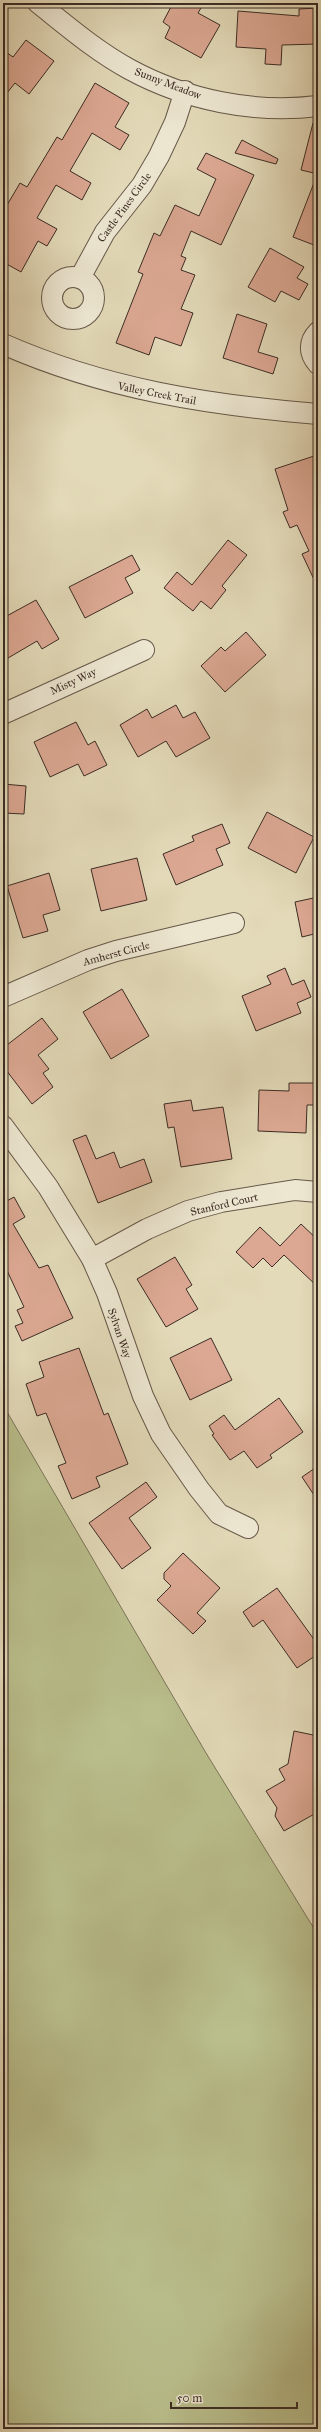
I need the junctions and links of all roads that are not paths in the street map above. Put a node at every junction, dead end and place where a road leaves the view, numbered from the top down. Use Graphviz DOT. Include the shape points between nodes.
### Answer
graph roads {
  1 [pos="38,3"];
  2 [pos="185,92"];
  3 [pos="318,106"];
  4 [pos="80,278"];
  5 [pos="318,332"];
  6 [pos="3,344"];
  7 [pos="318,364"];
  8 [pos="318,414"];
  9 [pos="144,650"];
  10 [pos="3,714"];
  11 [pos="234,923"];
  12 [pos="3,997"];
  13 [pos="3,1126"];
  14 [pos="318,1192"];
  15 [pos="92,1259"];
  16 [pos="248,1528"];
  1 -- 2 [label="street, Sunny Meadow" via="110,58 149,78"];
  2 -- 3 [label="street, Sunny Meadow" via="222,102 257,107"];
  2 -- 4 [label="street, Castle Pines Circle" via="175,122 159,156 142,185 105,232"];
  5 -- 7 [label="street" via="311,346 312,356"];
  6 -- 8 [label="street, Valley Creek Trail" via="71,371 120,386 219,404"];
  9 -- 10 [label="street, Misty Way"];
  11 -- 12 [label="street, Amherst Circle" via="116,951 88,960"];
  13 -- 15 [label="street, Sylvan Way" via="48,1187"];
  14 -- 15 [label="street, Stanford Court" via="295,1190 221,1202 147,1229"];
  15 -- 16 [label="street, Sylvan Way" via="107,1293 143,1396 161,1434 198,1489 219,1514"];
}
